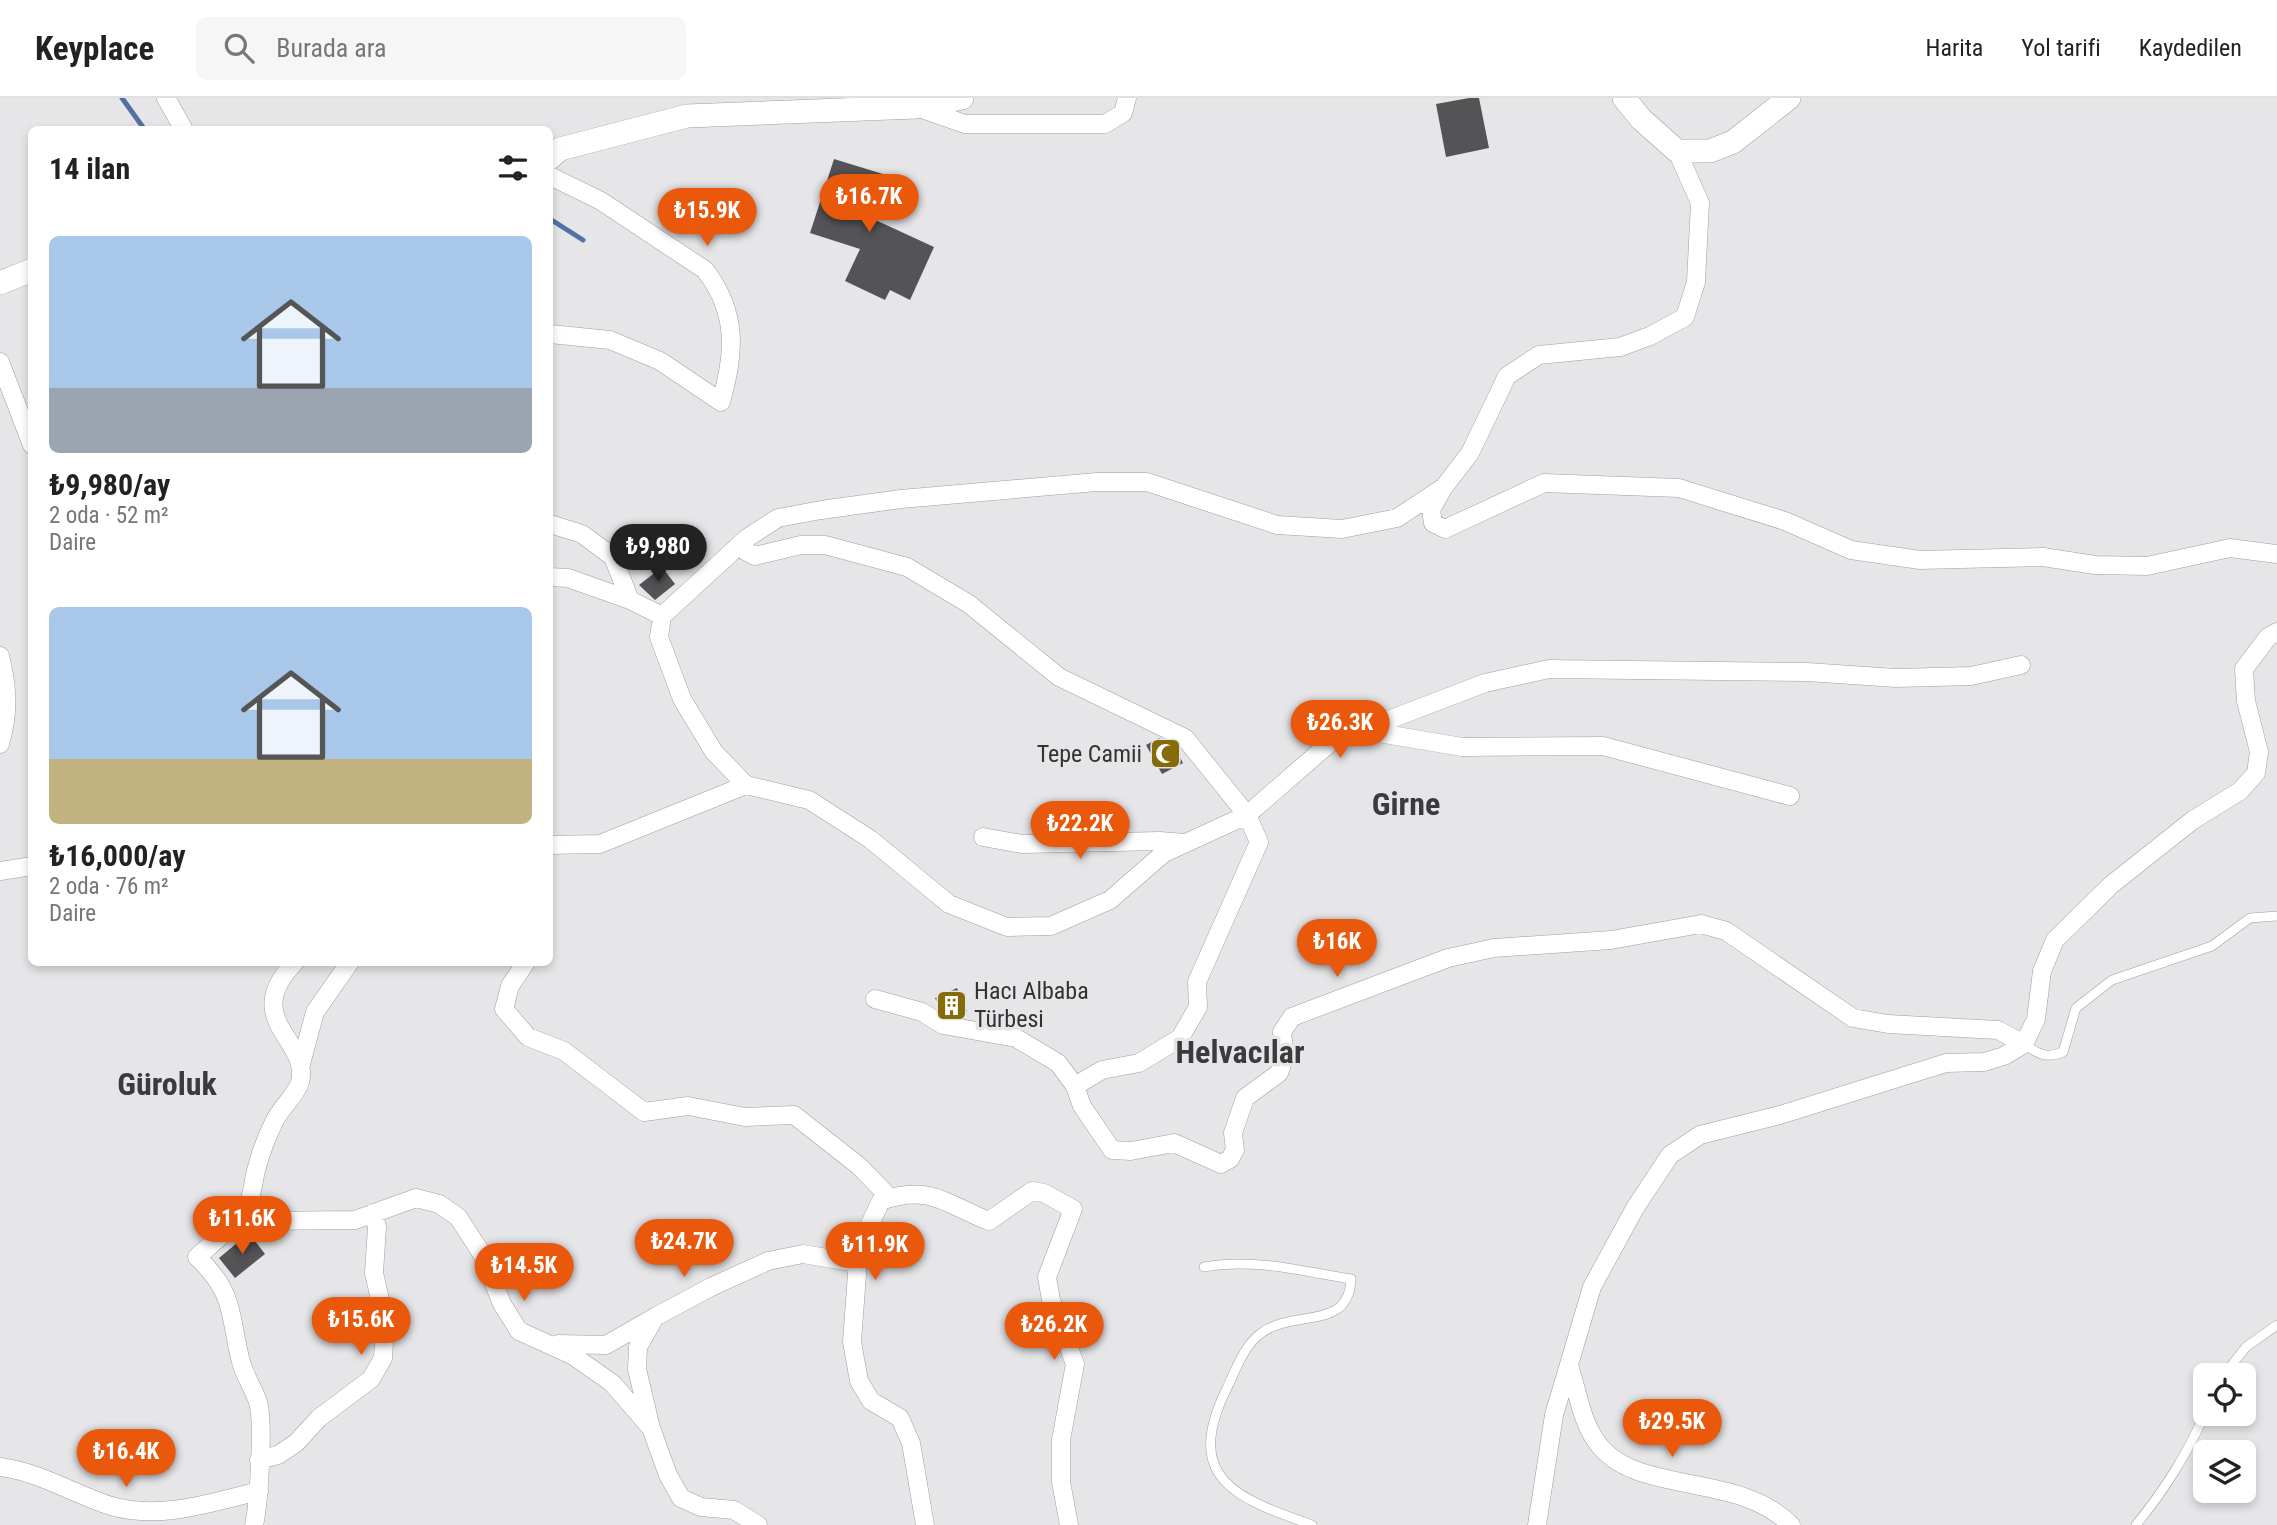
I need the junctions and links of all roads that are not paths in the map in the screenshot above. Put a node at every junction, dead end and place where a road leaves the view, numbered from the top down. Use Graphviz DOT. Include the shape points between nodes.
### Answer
graph roads {
  1 [pos="166,98"];
  2 [pos="962,98"];
  3 [pos="1127,98"];
  4 [pos="1624,98"];
  5 [pos="1789,98"];
  6 [pos="805,104"];
  7 [pos="916,107"];
  8 [pos="182,126"];
  9 [pos="1677,151"];
  10 [pos="553,155"];
  11 [pos="553,177"];
  12 [pos="28,272"];
  13 [pos="0,283"];
  14 [pos="553,334"];
  15 [pos="0,362"];
  16 [pos="28,435"];
  17 [pos="1444,487"];
  18 [pos="553,524"];
  19 [pos="738,547"];
  20 [pos="2277,554"];
  21 [pos="553,577"];
  22 [pos="630,600"];
  23 [pos="662,616"];
  24 [pos="2277,632"];
  25 [pos="0,656"];
  26 [pos="2021,665"];
  27 [pos="1361,730"];
  28 [pos="0,744"];
  29 [pos="746,785"];
  30 [pos="1790,796"];
  31 [pos="1247,816"];
  32 [pos="983,837"];
  33 [pos="1184,843"];
  34 [pos="553,847"];
  35 [pos="28,867"];
  36 [pos="0,872"];
  37 [pos="2277,916"];
  38 [pos="291,966"];
  39 [pos="347,966"];
  40 [pos="523,966"];
  41 [pos="875,999"];
  42 [pos="2024,1044"];
  43 [pos="301,1064"];
  44 [pos="1075,1086"];
  45 [pos="890,1198"];
  46 [pos="373,1213"];
  47 [pos="240,1215"];
  48 [pos="857,1264"];
  49 [pos="1204,1267"];
  50 [pos="655,1317"];
  51 [pos="2277,1325"];
  52 [pos="545,1343"];
  53 [pos="2233,1363"];
  54 [pos="1569,1365"];
  55 [pos="2199,1426"];
  56 [pos="651,1428"];
  57 [pos="259,1460"];
  58 [pos="0,1467"];
  59 [pos="259,1491"];
  60 [pos="254,1525"];
  61 [pos="758,1525"];
  62 [pos="925,1525"];
  63 [pos="1069,1525"];
  64 [pos="1312,1525"];
  65 [pos="1537,1525"];
  66 [pos="1791,1525"];
  67 [pos="2136,1525"];
  1 -- 8 [label="street"];
  2 -- 7 [label="street"];
  3 -- 7 [label="street" via="1123,113 1105,124 965,124"];
  4 -- 9 [label="street"];
  5 -- 9 [label="street" via="1733,142 1710,151"];
  6 -- 7 [label="street"];
  6 -- 10 [label="street" via="687,116 560,149"];
  9 -- 17 [label="street" via="1700,202 1696,282 1685,317 1619,347 1539,355 1507,376 1470,453"];
  11 -- 14 [label="street" via="601,201 705,270 715,282 733,349 721,402 660,361 610,340"];
  12 -- 13 [label="street"];
  15 -- 16 [label="street"];
  17 -- 19 [label="street" via="1397,517 1342,529 1277,525 1147,482 1097,482 821,510 778,518"];
  17 -- 20 [label="street" via="1431,510 1433,523 1445,529 1544,483 1679,488 1784,522 1851,550 1920,561 2043,557 2147,566 2230,548"];
  18 -- 22 [label="street" via="582,534 613,557"];
  19 -- 23 [label="street"];
  19 -- 31 [label="street" via="755,556 801,545 825,545 906,567 969,604 1059,677 1185,738"];
  21 -- 22 [label="street"];
  22 -- 23 [label="street"];
  23 -- 29 [label="street" via="659,638 682,699 714,752"];
  24 -- 42 [label="street" via="2244,669 2246,701 2259,752 2256,773 2240,791 2193,820 2111,885 2055,940 2042,971 2036,1019"];
  25 -- 28 [label="street" via="8,715"];
  26 -- 27 [label="street" via="1971,676 1896,678 1807,672 1549,669 1485,683"];
  27 -- 30 [label="street" via="1462,747 1603,746"];
  27 -- 31 [label="street" via="1331,742"];
  29 -- 33 [label="street" via="809,800 870,839 949,904 1007,927 1051,926 1110,900 1164,853"];
  29 -- 34 [label="street" via="600,844"];
  31 -- 33 [label="street"];
  31 -- 44 [label="street" via="1259,842 1198,982 1198,1007 1180,1038 1139,1063 1102,1070"];
  32 -- 33 [label="street" via="1022,844"];
  35 -- 36 [label="street"];
  37 -- 42 [label="lane" via="2250,918 2212,946 2112,980 2076,1008 2063,1052 2040,1056"];
  38 -- 43 [label="street" via="281,977 273,1010"];
  39 -- 43 [label="street" via="316,1012"];
  40 -- 45 [label="street" via="510,986 504,1009 528,1037 564,1051 644,1112 688,1106 745,1117 794,1115 859,1166"];
  41 -- 44 [label="street" via="922,1012 943,1025 1016,1038 1058,1063"];
  42 -- 44 [label="street" via="1998,1030 1853,1018 1726,931 1701,924 1611,940 1494,947 1448,958 1292,1017 1282,1032 1285,1056 1279,1073 1245,1098 1233,1133 1235,1150 1221,1164 1174,1143 1112,1150 1082,1106"];
  42 -- 54 [label="street" via="1984,1062 1946,1063 1700,1135 1670,1155 1634,1208 1592,1287"];
  43 -- 47 [label="street" via="300,1083 274,1121 247,1206"];
  45 -- 48 [label="street" via="881,1201 859,1247"];
  45 -- 63 [label="street" via="937,1195 989,1222 1032,1191 1073,1209 1047,1277 1075,1364 1061,1440 1061,1482"];
  46 -- 47 [label="street" via="355,1220 289,1221 257,1221"];
  46 -- 52 [label="street" via="416,1198 439,1204 458,1217 482,1254 502,1304 519,1331"];
  46 -- 57 [label="street" via="377,1227 374,1273 385,1322 383,1358 370,1379 319,1418 296,1443"];
  47 -- 57 [label="street" via="197,1257 231,1301 241,1364 259,1404"];
  48 -- 50 [label="street" via="803,1254 768,1261"];
  48 -- 62 [label="street" via="852,1342 859,1381 871,1401 900,1418 911,1443"];
  49 -- 64 [label="lane" via="1246,1263 1350,1279 1350,1296 1341,1308 1282,1322 1252,1342 1216,1411 1210,1434 1215,1466 1230,1489"];
  50 -- 52 [label="street" via="606,1345"];
  50 -- 56 [label="street" via="638,1348 637,1369"];
  51 -- 53 [label="lane" via="2246,1347"];
  52 -- 56 [label="street" via="572,1355 612,1383"];
  54 -- 65 [label="street" via="1554,1415"];
  54 -- 66 [label="street" via="1588,1426 1610,1458 1640,1472 1744,1495"];
  55 -- 67 [label="lane" via="2163,1492"];
  56 -- 61 [label="street" via="681,1498 701,1507 734,1510"];
  57 -- 59 [label="street"];
  58 -- 59 [label="street" via="24,1470 112,1506 151,1513"];
  59 -- 60 [label="street"];
}
